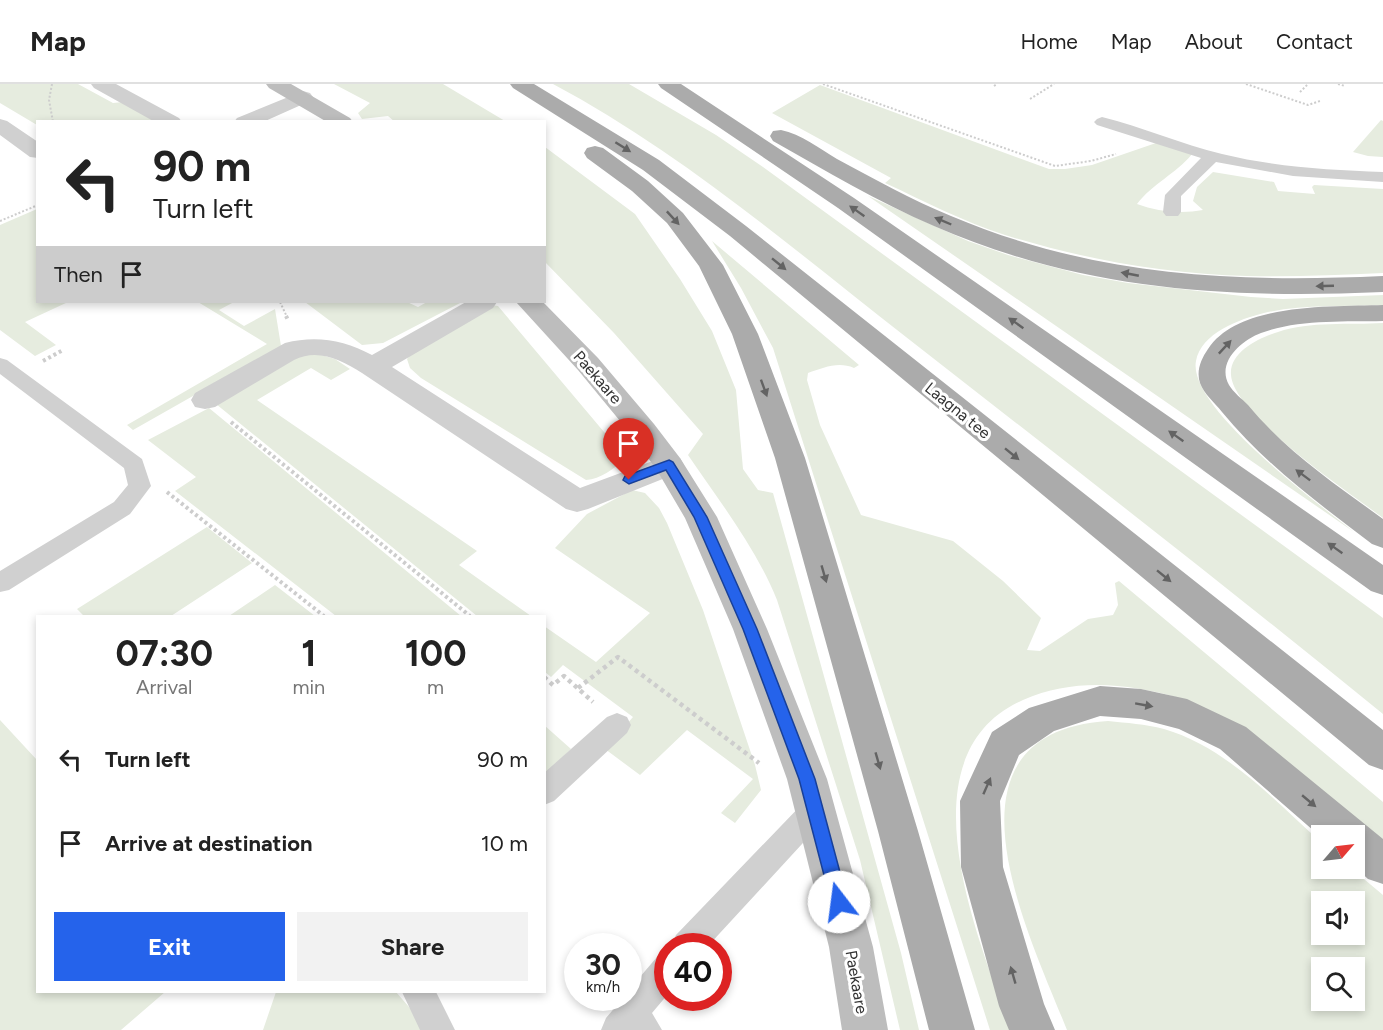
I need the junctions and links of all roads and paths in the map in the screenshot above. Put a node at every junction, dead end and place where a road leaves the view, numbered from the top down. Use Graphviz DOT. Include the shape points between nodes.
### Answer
graph roads {
  1 [pos="52,84"];
  2 [pos="101,84"];
  3 [pos="276,84"];
  4 [pos="668,84"];
  5 [pos="823,84"];
  6 [pos="1054,84"];
  7 [pos="1246,84"];
  8 [pos="1308,84"];
  9 [pos="1338,84"];
  10 [pos="1346,86"];
  11 [pos="529,89"];
  12 [pos="1300,93"];
  13 [pos="303,97"];
  14 [pos="1030,99"];
  15 [pos="1320,101"];
  16 [pos="53,120"];
  17 [pos="168,120"];
  18 [pos="251,120"];
  19 [pos="340,120"];
  20 [pos="1102,122"];
  21 [pos="0,125"];
  22 [pos="1152,139"];
  23 [pos="36,151"];
  24 [pos="1212,157"];
  25 [pos="1383,177"];
  26 [pos="36,206"];
  27 [pos="1172,212"];
  28 [pos="0,221"];
  29 [pos="1383,284"];
  30 [pos="482,303"];
  31 [pos="530,303"];
  32 [pos="1383,313"];
  33 [pos="0,364"];
  34 [pos="372,367"];
  35 [pos="205,400"];
  36 [pos="669,465"];
  37 [pos="141,486"];
  38 [pos="1383,536"];
  39 [pos="1383,582"];
  40 [pos="0,583"];
  41 [pos="323,615"];
  42 [pos="469,615"];
  43 [pos="546,679"];
  44 [pos="578,688"];
  45 [pos="617,725"];
  46 [pos="1383,753"];
  47 [pos="766,768"];
  48 [pos="546,790"];
  49 [pos="815,810"];
  50 [pos="1336,825"];
  51 [pos="1365,849"];
  52 [pos="1383,865"];
  53 [pos="699,933"];
  54 [pos="654,990"];
  55 [pos="419,993"];
  56 [pos="631,1025"];
  57 [pos="438,1030"];
  58 [pos="865,1030"];
  59 [pos="952,1030"];
  60 [pos="1032,1030"];
  1 -- 16 [label="path" via="49,100"];
  2 -- 17 [label="street"];
  3 -- 13 [label="street"];
  29 -- 4 [label="main road, one-way" via="1246,287 1145,277 1061,260 943,221 869,186 780,135"];
  39 -- 4 [label="main road, one-way" via="846,203"];
  5 -- 22 [label="path" via="1055,166 1091,161"];
  6 -- 14 [label="path"];
  7 -- 15 [label="path" via="1308,105"];
  8 -- 12 [label="path"];
  9 -- 10 [label="path"];
  11 -- 46 [label="main road, Laagna tee, one-way" via="651,165 738,231"];
  11 -- 59 [label="main road, one-way" via="563,129 640,186 675,218 711,265 745,334 790,458"];
  13 -- 18 [label="street"];
  13 -- 19 [label="street"];
  20 -- 22 [label="lane"];
  21 -- 23 [label="street"];
  22 -- 24 [label="lane"];
  24 -- 25 [label="lane" via="1264,168"];
  24 -- 27 [label="lane" via="1173,195"];
  26 -- 28 [label="path"];
  30 -- 34 [label="street"];
  31 -- 36 [label="street, Paekaare" via="588,364"];
  38 -- 32 [label="main road, one-way" via="1285,462 1214,384 1213,363 1225,344 1250,328 1295,318"];
  33 -- 37 [label="lane" via="134,464"];
  34 -- 35 [label="street" via="347,352 300,346"];
  34 -- 36 [label="street" via="577,501"];
  35 -- 42 [label="path"];
  36 -- 49 [label="street, Paekaare" via="701,517 750,629"];
  37 -- 40 [label="lane" via="123,508"];
  37 -- 41 [label="path" via="165,491"];
  43 -- 44 [label="path" via="554,685 564,675"];
  44 -- 45 [label="path"];
  44 -- 47 [label="path" via="618,657"];
  45 -- 48 [label="lane"];
  49 -- 53 [label="lane"];
  49 -- 58 [label="street, Paekaare" via="851,948"];
  60 -- 50 [label="main road, one-way" via="982,867 980,801 1005,744 1042,719 1100,700 1142,704 1187,715 1233,738"];
  51 -- 52 [label="main road"];
  54 -- 56 [label="lane"];
  55 -- 57 [label="lane"];
}
